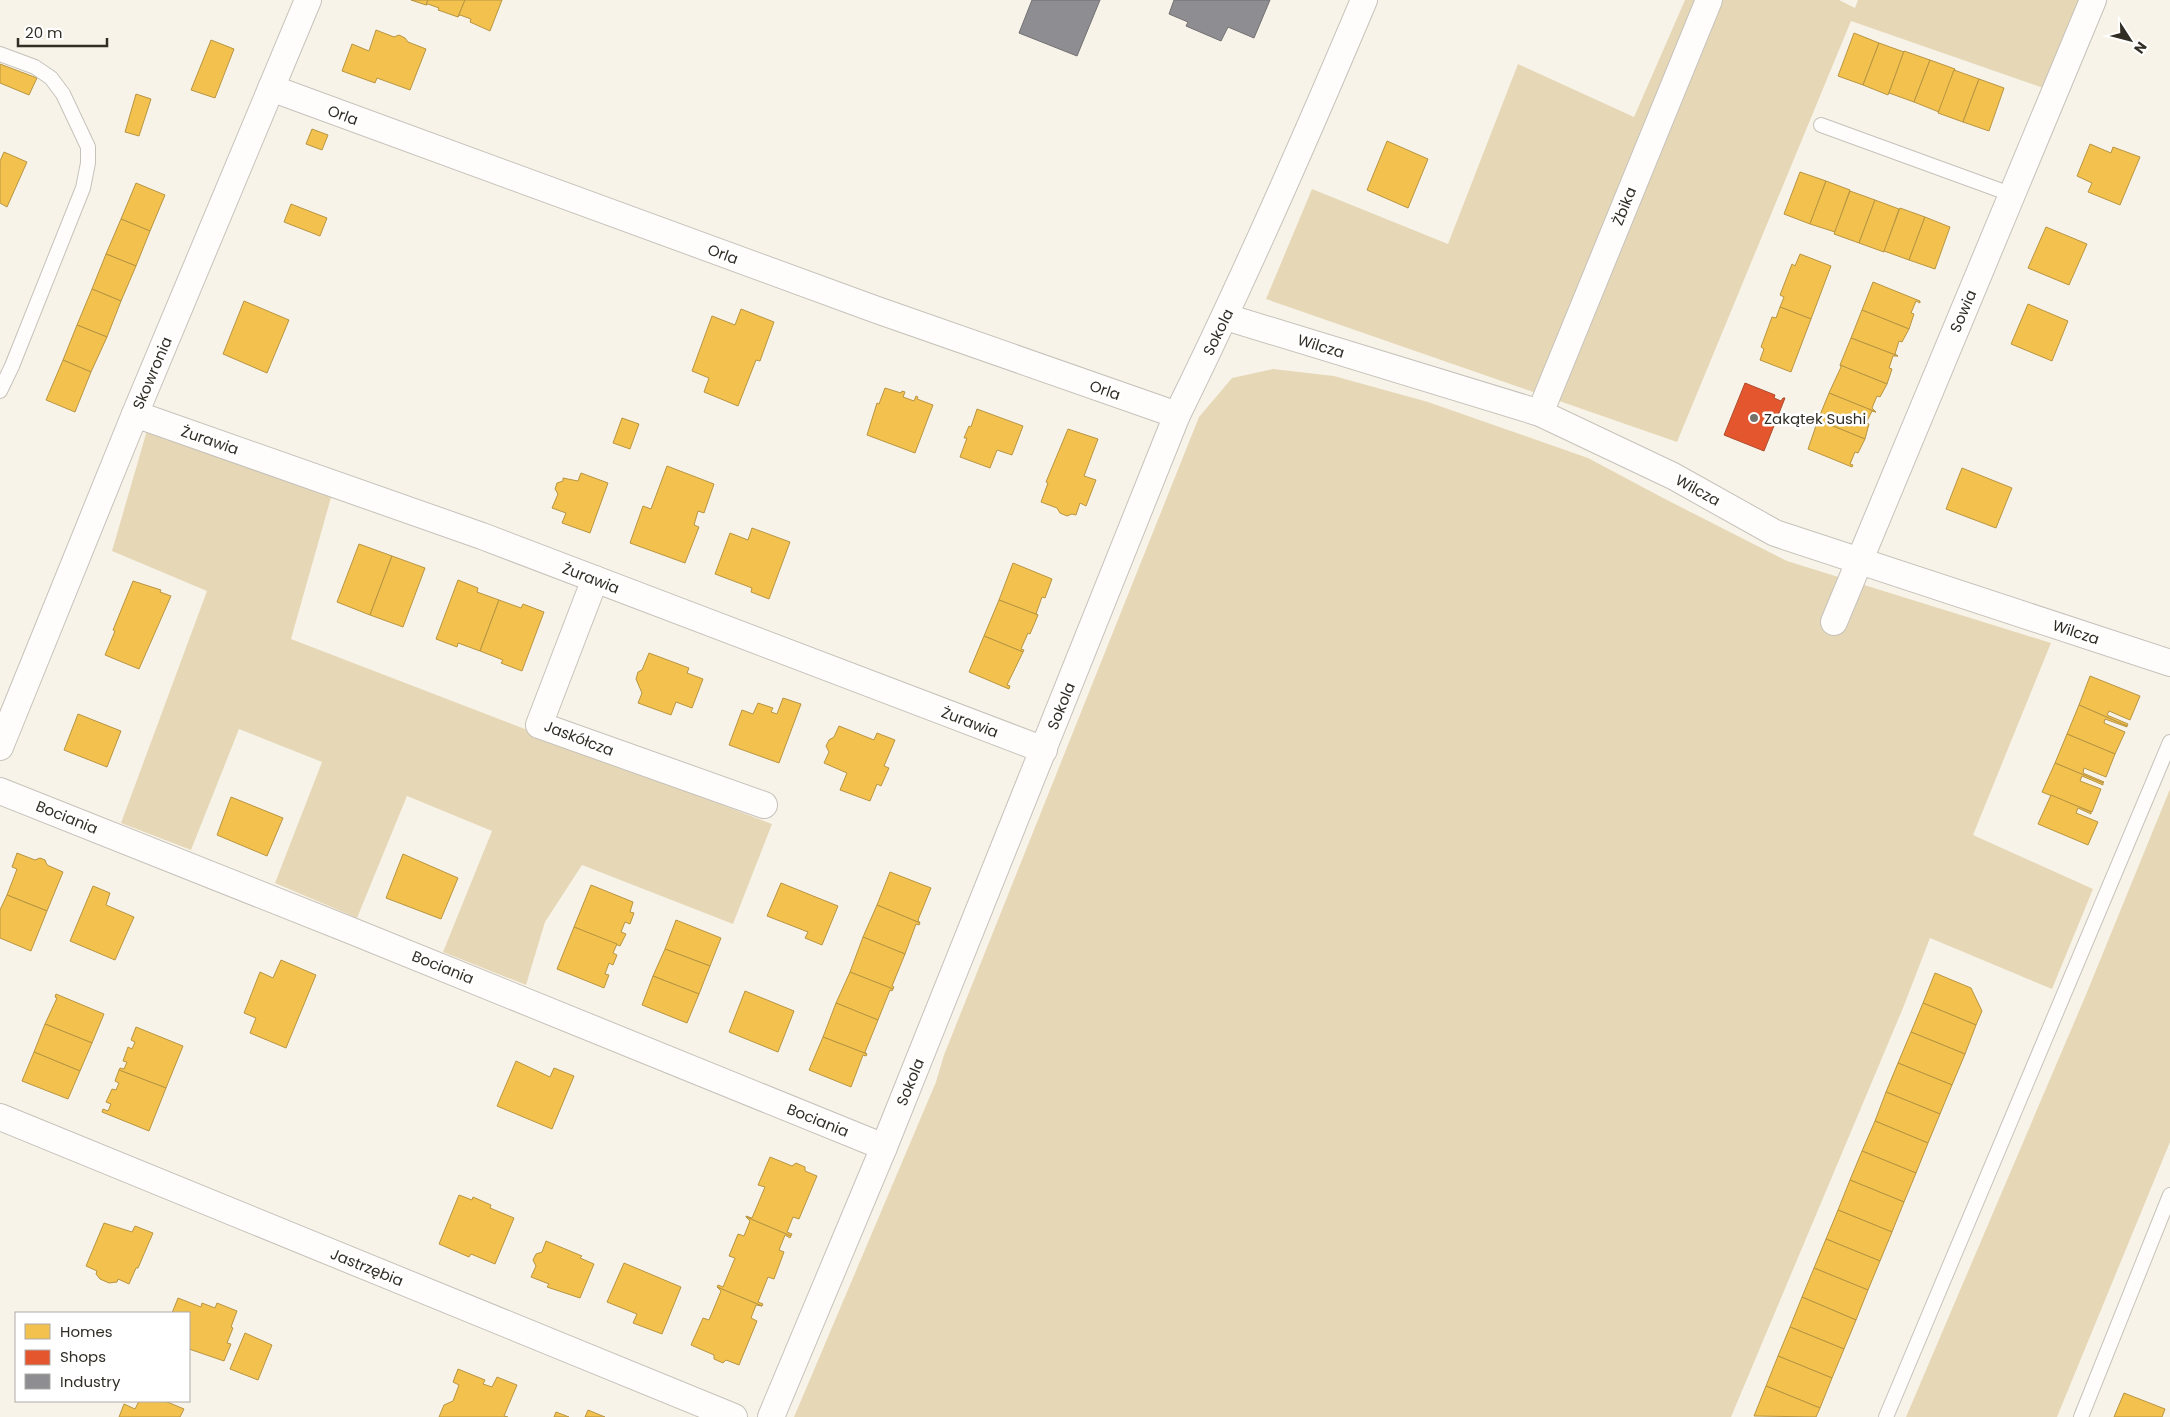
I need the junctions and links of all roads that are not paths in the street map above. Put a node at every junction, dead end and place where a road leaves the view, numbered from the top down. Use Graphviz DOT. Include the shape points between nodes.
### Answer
graph roads {
  1 [pos="308,0"];
  2 [pos="1364,0"];
  3 [pos="1709,0"];
  4 [pos="2093,0"];
  5 [pos="0,54"];
  6 [pos="271,88"];
  7 [pos="1822,125"];
  8 [pos="2013,195"];
  9 [pos="1226,317"];
  10 [pos="0,391"];
  11 [pos="1540,412"];
  12 [pos="135,414"];
  13 [pos="1177,415"];
  14 [pos="1858,561"];
  15 [pos="595,579"];
  16 [pos="1834,622"];
  17 [pos="2170,663"];
  18 [pos="2170,742"];
  19 [pos="0,747"];
  20 [pos="1044,750"];
  21 [pos="0,791"];
  22 [pos="764,806"];
  23 [pos="0,1117"];
  24 [pos="884,1147"];
  25 [pos="2170,1195"];
  26 [pos="734,1417"];
  27 [pos="771,1417"];
  28 [pos="1886,1417"];
  29 [pos="2081,1417"];
  1 -- 6 [label="street, Skowronia"];
  2 -- 9 [label="street, Sokola"];
  3 -- 11 [label="street, Żbika"];
  4 -- 8 [label="street, Sowia"];
  5 -- 10 [label="lane" via="35,67 51,78 63,94 88,147 83,188"];
  6 -- 12 [label="street, Skowronia"];
  6 -- 13 [label="street, Orla" via="867,307"];
  7 -- 8 [label="lane"];
  8 -- 14 [label="street, Sowia"];
  9 -- 11 [label="street, Wilcza"];
  9 -- 13 [label="street, Sokola"];
  11 -- 14 [label="street, Wilcza" via="1673,476 1775,533"];
  12 -- 15 [label="street, Żurawia"];
  12 -- 19 [label="street, Skowronia"];
  13 -- 20 [label="street, Sokola"];
  14 -- 16 [label="street, Sowia"];
  14 -- 17 [label="street, Wilcza"];
  15 -- 20 [label="street, Żurawia"];
  15 -- 22 [label="street, Jaskółcza" via="539,725"];
  18 -- 28 [label="lane"];
  20 -- 24 [label="street, Sokola"];
  21 -- 24 [label="street, Bociania"];
  23 -- 26 [label="street, Jastrzębia"];
  24 -- 27 [label="street, Sokola"];
  25 -- 29 [label="lane"];
}
